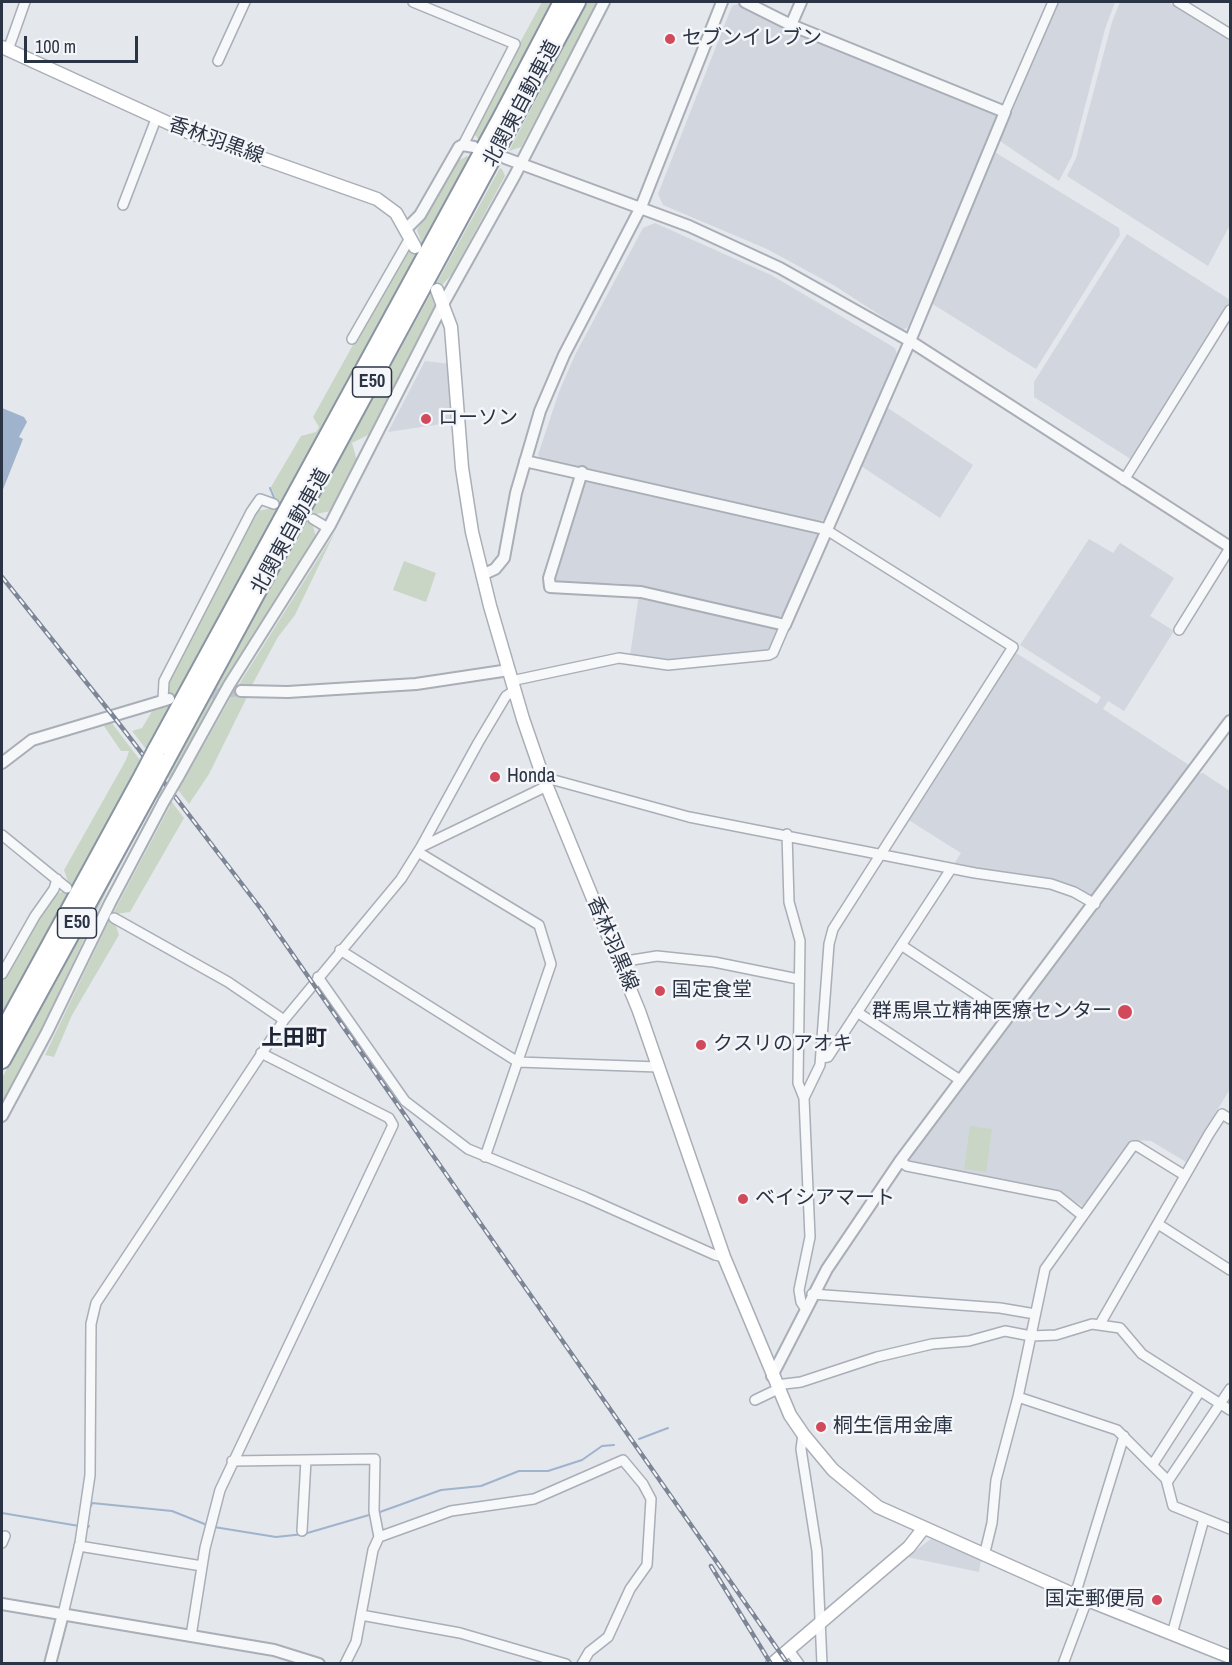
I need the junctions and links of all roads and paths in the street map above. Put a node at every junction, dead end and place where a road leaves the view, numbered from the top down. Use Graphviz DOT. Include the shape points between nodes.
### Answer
graph roads {
  1 [pos="25,2"];
  2 [pos="245,2"];
  3 [pos="413,2"];
  4 [pos="562,2"];
  5 [pos="576,2"];
  6 [pos="604,2"];
  7 [pos="722,2"];
  8 [pos="744,2"];
  9 [pos="801,2"];
  10 [pos="1053,2"];
  11 [pos="1179,2"];
  12 [pos="791,25"];
  13 [pos="1230,34"];
  14 [pos="5,49"];
  15 [pos="218,61"];
  16 [pos="1005,112"];
  17 [pos="156,118"];
  18 [pos="469,146"];
  19 [pos="505,158"];
  20 [pos="520,164"];
  21 [pos="123,206"];
  22 [pos="640,207"];
  23 [pos="410,238"];
  24 [pos="437,290"];
  25 [pos="443,304"];
  26 [pos="1230,310"];
  27 [pos="352,339"];
  28 [pos="910,340"];
  29 [pos="525,461"];
  30 [pos="582,472"];
  31 [pos="1124,480"];
  32 [pos="274,504"];
  33 [pos="313,519"];
  34 [pos="328,528"];
  35 [pos="825,529"];
  36 [pos="1230,548"];
  37 [pos="482,575"];
  38 [pos="785,625"];
  39 [pos="1179,630"];
  40 [pos="511,681"];
  41 [pos="241,691"];
  42 [pos="166,700"];
  43 [pos="1230,721"];
  44 [pos="161,756"];
  45 [pos="2,763"];
  46 [pos="147,780"];
  47 [pos="545,782"];
  48 [pos="2,834"];
  49 [pos="787,834"];
  50 [pos="420,850"];
  51 [pos="881,854"];
  52 [pos="951,868"];
  53 [pos="57,879"];
  54 [pos="67,888"];
  55 [pos="1095,903"];
  56 [pos="114,918"];
  57 [pos="901,945"];
  58 [pos="340,950"];
  59 [pos="620,962"];
  60 [pos="2,974"];
  61 [pos="318,977"];
  62 [pos="798,979"];
  63 [pos="857,1012"];
  64 [pos="1009,1016"];
  65 [pos="284,1020"];
  66 [pos="2,1034"];
  67 [pos="261,1053"];
  68 [pos="821,1058"];
  69 [pos="2,1060"];
  70 [pos="518,1062"];
  71 [pos="658,1067"];
  72 [pos="960,1080"];
  73 [pos="804,1098"];
  74 [pos="2,1116"];
  75 [pos="1230,1119"];
  76 [pos="485,1157"];
  77 [pos="900,1161"];
  78 [pos="1184,1175"];
  79 [pos="1083,1216"];
  80 [pos="1158,1224"];
  81 [pos="724,1257"];
  82 [pos="1230,1270"];
  83 [pos="812,1294"];
  84 [pos="806,1308"];
  85 [pos="1035,1314"];
  86 [pos="1100,1324"];
  87 [pos="1031,1336"];
  88 [pos="775,1383"];
  89 [pos="1230,1389"];
  90 [pos="1200,1391"];
  91 [pos="1018,1397"];
  92 [pos="755,1400"];
  93 [pos="1221,1404"];
  94 [pos="1230,1410"];
  95 [pos="803,1434"];
  96 [pos="1124,1436"];
  97 [pos="306,1460"];
  98 [pos="232,1461"];
  99 [pos="1153,1464"];
  100 [pos="1168,1481"];
  101 [pos="1204,1519"];
  102 [pos="923,1529"];
  103 [pos="1230,1529"];
  104 [pos="302,1531"];
  105 [pos="379,1537"];
  106 [pos="79,1546"];
  107 [pos="984,1556"];
  108 [pos="202,1566"];
  109 [pos="1074,1595"];
  110 [pos="1087,1600"];
  111 [pos="2,1604"];
  112 [pos="63,1614"];
  113 [pos="361,1615"];
  114 [pos="821,1622"];
  115 [pos="1172,1634"];
  116 [pos="191,1636"];
  117 [pos="789,1650"];
  118 [pos="1230,1657"];
  119 [pos="50,1664"];
  120 [pos="319,1664"];
  121 [pos="345,1664"];
  122 [pos="566,1664"];
  123 [pos="582,1664"];
  124 [pos="772,1664"];
  125 [pos="799,1664"];
  126 [pos="822,1664"];
  127 [pos="1063,1664"];
  1 -- 14 [label="street"];
  2 -- 15 [label="street"];
  3 -- 18 [label="street" via="515,44"];
  4 -- 44 [label="highway, 北関東自動車道 / E50"];
  5 -- 44 [label="highway, 北関東自動車道 / E50"];
  6 -- 20 [label="street"];
  7 -- 22 [label="street"];
  8 -- 12 [label="street"];
  9 -- 12 [label="street"];
  10 -- 16 [label="street"];
  11 -- 13 [label="street"];
  12 -- 16 [label="street"];
  14 -- 17 [label="main road, 香林羽黒線"];
  16 -- 28 [label="street"];
  17 -- 21 [label="street"];
  17 -- 23 [label="main road, 香林羽黒線" via="377,199 392,209"];
  18 -- 23 [label="street" via="456,151"];
  19 -- 20 [label="street"];
  20 -- 22 [label="street"];
  20 -- 25 [label="street"];
  22 -- 28 [label="street" via="742,249"];
  22 -- 29 [label="street" via="555,376"];
  23 -- 27 [label="street"];
  24 -- 25 [label="main road, 香林羽黒線"];
  25 -- 34 [label="street"];
  25 -- 37 [label="main road, 香林羽黒線" via="451,327 462,468"];
  26 -- 31 [label="street"];
  28 -- 31 [label="street"];
  28 -- 35 [label="street"];
  29 -- 30 [label="street"];
  29 -- 37 [label="street" via="504,558 495,569"];
  30 -- 35 [label="street"];
  30 -- 38 [label="street" via="550,587 642,592"];
  31 -- 36 [label="street"];
  32 -- 42 [label="street" via="260,499 252,512 164,681"];
  33 -- 34 [label="street"];
  34 -- 74 [label="street, bridge" via="229,685 164,801"];
  35 -- 38 [label="street"];
  35 -- 51 [label="street" via="1013,647"];
  36 -- 39 [label="street"];
  37 -- 40 [label="main road, 香林羽黒線"];
  38 -- 40 [label="street" via="769,655 668,665 619,658"];
  40 -- 41 [label="street"];
  40 -- 47 [label="main road, 香林羽黒線"];
  40 -- 50 [label="street"];
  42 -- 45 [label="street" via="32,740"];
  43 -- 55 [label="street"];
  44 -- 46 [label="highway, 北関東自動車道 / E50, bridge"];
  46 -- 66 [label="highway, 北関東自動車道 / E50"];
  46 -- 69 [label="highway, 北関東自動車道 / E50"];
  47 -- 49 [label="street" via="689,817"];
  47 -- 50 [label="street"];
  47 -- 59 [label="main road, 香林羽黒線"];
  48 -- 53 [label="street"];
  49 -- 51 [label="street"];
  49 -- 62 [label="street" via="789,902 800,941"];
  50 -- 58 [label="street" via="392,891"];
  50 -- 70 [label="street" via="539,925 551,964"];
  51 -- 52 [label="street"];
  51 -- 68 [label="street" via="831,934"];
  52 -- 55 [label="street" via="1051,884"];
  52 -- 57 [label="street"];
  53 -- 54 [label="street"];
  53 -- 60 [label="street"];
  55 -- 64 [label="street"];
  56 -- 65 [label="street" via="228,982"];
  57 -- 63 [label="street"];
  57 -- 64 [label="street"];
  58 -- 61 [label="street"];
  58 -- 70 [label="street"];
  59 -- 62 [label="street" via="657,956 714,962"];
  59 -- 71 [label="main road, 香林羽黒線"];
  61 -- 65 [label="street"];
  61 -- 76 [label="street" via="405,1101 468,1149"];
  62 -- 73 [label="street" via="798,1083"];
  63 -- 68 [label="street" via="828,1057"];
  63 -- 72 [label="street"];
  64 -- 72 [label="street"];
  65 -- 67 [label="street"];
  67 -- 98 [label="street" via="388,1118 393,1125"];
  67 -- 106 [label="street" via="94,1307 90,1475"];
  68 -- 73 [label="street"];
  70 -- 71 [label="street"];
  70 -- 76 [label="street"];
  71 -- 81 [label="main road, 香林羽黒線"];
  72 -- 77 [label="street"];
  73 -- 84 [label="street" via="810,1244 799,1290"];
  75 -- 78 [label="street" via="1222,1114"];
  76 -- 81 [label="street"];
  77 -- 79 [label="street" via="906,1166 1058,1196"];
  77 -- 83 [label="street"];
  78 -- 79 [label="street" via="1133,1146"];
  78 -- 80 [label="street"];
  79 -- 85 [label="street" via="1045,1269"];
  80 -- 82 [label="street"];
  80 -- 86 [label="street"];
  81 -- 88 [label="main road, 香林羽黒線"];
  83 -- 84 [label="street"];
  83 -- 85 [label="street"];
  84 -- 88 [label="street"];
  85 -- 87 [label="street"];
  86 -- 87 [label="street" via="1056,1335"];
  86 -- 90 [label="street" via="1120,1328 1142,1354"];
  87 -- 88 [label="street" via="1005,1331 969,1341 932,1344 877,1357 806,1381"];
  87 -- 91 [label="street"];
  88 -- 92 [label="street"];
  88 -- 95 [label="main road, 香林羽黒線"];
  89 -- 93 [label="street"];
  90 -- 93 [label="street"];
  90 -- 99 [label="street"];
  91 -- 96 [label="street" via="1113,1427"];
  91 -- 107 [label="street" via="996,1480"];
  93 -- 94 [label="street"];
  93 -- 100 [label="street"];
  95 -- 102 [label="main road, 香林羽黒線" via="833,1470 859,1493"];
  95 -- 114 [label="street" via="801,1449 815,1531"];
  96 -- 99 [label="street"];
  96 -- 109 [label="street"];
  97 -- 98 [label="street"];
  97 -- 104 [label="street"];
  97 -- 105 [label="street" via="375,1459 374,1511"];
  98 -- 108 [label="street" via="215,1507"];
  99 -- 100 [label="street"];
  100 -- 101 [label="street" via="1173,1506"];
  101 -- 103 [label="street"];
  101 -- 115 [label="street"];
  102 -- 107 [label="main road, 香林羽黒線"];
  102 -- 114 [label="main road" via="909,1547"];
  105 -- 113 [label="street"];
  105 -- 123 [label="street" via="451,1511 534,1499 623,1460 651,1499 647,1565 630,1589 608,1637 589,1652"];
  106 -- 108 [label="street"];
  106 -- 112 [label="street"];
  107 -- 109 [label="main road, 香林羽黒線"];
  108 -- 116 [label="street"];
  109 -- 110 [label="main road, 香林羽黒線"];
  110 -- 115 [label="main road, 香林羽黒線"];
  110 -- 127 [label="street"];
  111 -- 112 [label="street"];
  112 -- 116 [label="street"];
  112 -- 119 [label="street"];
  113 -- 121 [label="street" via="356,1642"];
  113 -- 122 [label="street" via="460,1633"];
  114 -- 117 [label="main road"];
  114 -- 126 [label="street"];
  115 -- 118 [label="main road, 香林羽黒線"];
  116 -- 120 [label="street" via="300,1655"];
  117 -- 124 [label="main road"];
  117 -- 125 [label="street"];
}
